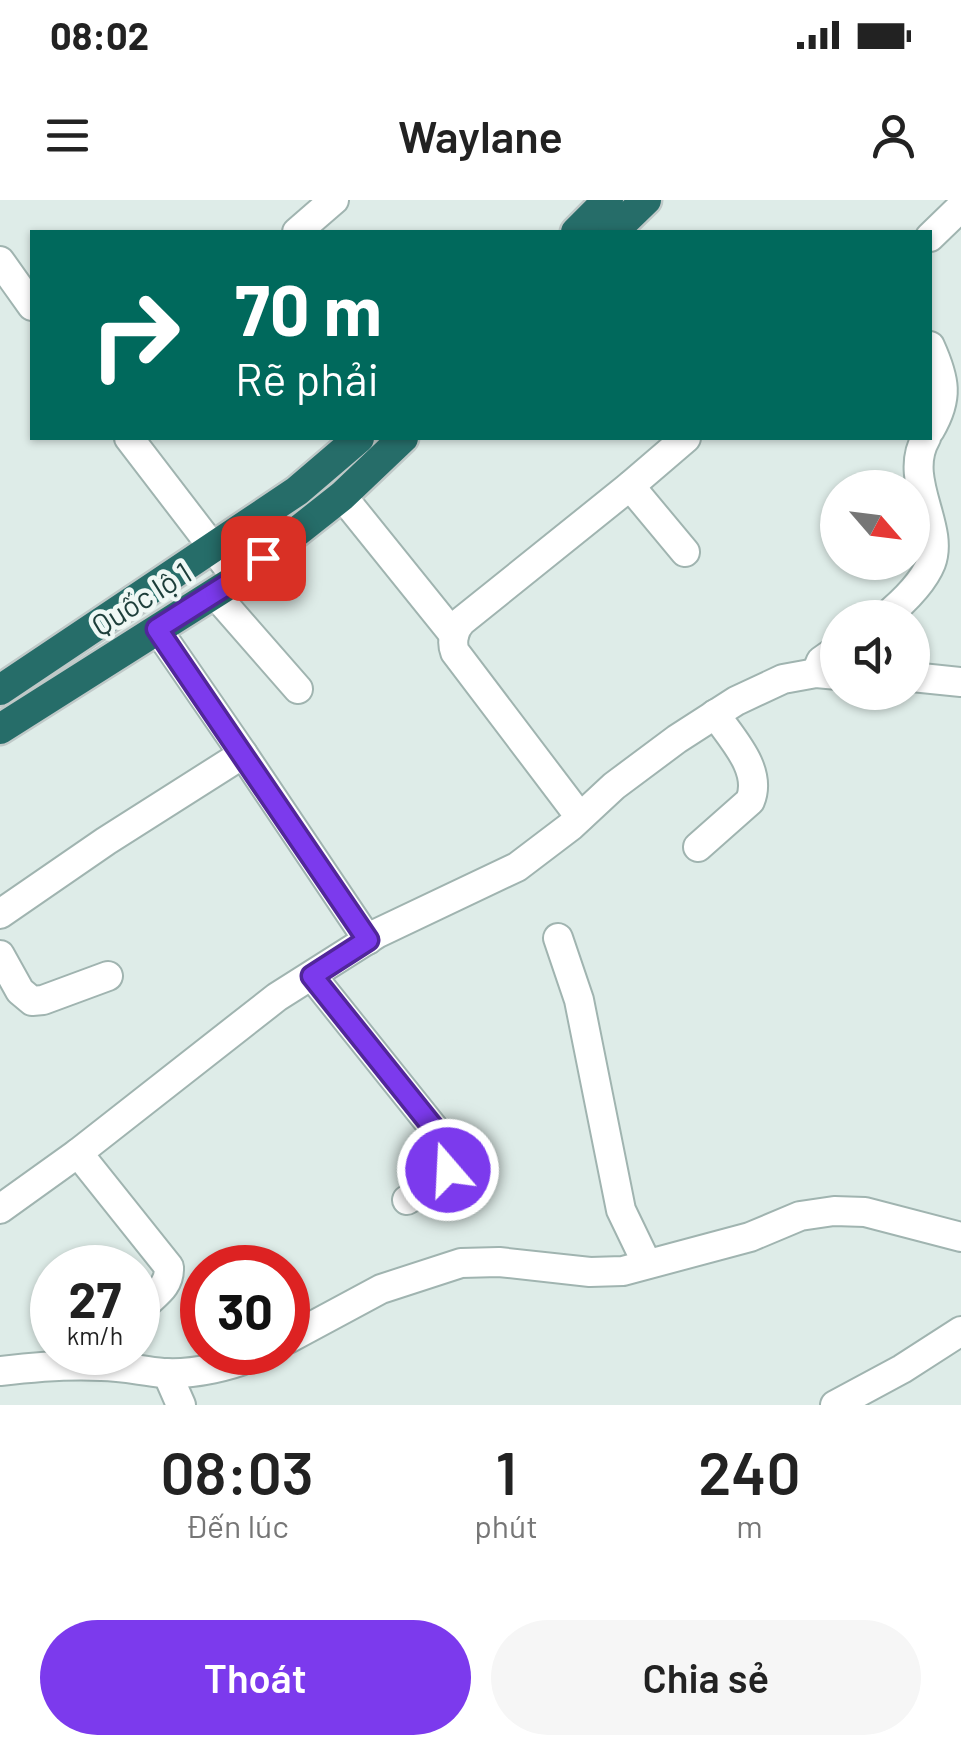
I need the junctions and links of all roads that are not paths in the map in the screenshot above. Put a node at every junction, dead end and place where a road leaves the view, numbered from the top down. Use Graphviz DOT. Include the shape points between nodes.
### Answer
graph roads {
  1 [pos="334,200"];
  2 [pos="608,200"];
  3 [pos="646,200"];
  4 [pos="961,207"];
  5 [pos="299,230"];
  6 [pos="578,230"];
  7 [pos="615,230"];
  8 [pos="932,235"];
  9 [pos="0,261"];
  10 [pos="30,303"];
  11 [pos="932,352"];
  12 [pos="932,427"];
  13 [pos="129,440"];
  14 [pos="357,440"];
  15 [pos="401,440"];
  16 [pos="684,440"];
  17 [pos="925,440"];
  18 [pos="630,486"];
  19 [pos="342,496"];
  20 [pos="685,552"];
  21 [pos="202,556"];
  22 [pos="225,586"];
  23 [pos="902,600"];
  24 [pos="157,629"];
  25 [pos="454,635"];
  26 [pos="820,675"];
  27 [pos="930,679"];
  28 [pos="961,682"];
  29 [pos="298,689"];
  30 [pos="0,690"];
  31 [pos="715,714"];
  32 [pos="0,729"];
  33 [pos="243,754"];
  34 [pos="580,817"];
  35 [pos="698,848"];
  36 [pos="0,914"];
  37 [pos="558,938"];
  38 [pos="368,940"];
  39 [pos="0,954"];
  40 [pos="108,976"];
  41 [pos="312,976"];
  42 [pos="78,1153"];
  43 [pos="407,1200"];
  44 [pos="0,1209"];
  45 [pos="961,1237"];
  46 [pos="151,1245"];
  47 [pos="160,1256"];
  48 [pos="647,1264"];
  49 [pos="160,1292"];
  50 [pos="310,1327"];
  51 [pos="961,1332"];
  52 [pos="30,1367"];
  53 [pos="0,1370"];
  54 [pos="160,1371"];
  55 [pos="180,1372"];
  56 [pos="167,1373"];
  57 [pos="181,1405"];
  58 [pos="835,1405"];
  1 -- 5 [label="street"];
  2 -- 6 [label="highway"];
  3 -- 7 [label="highway"];
  4 -- 8 [label="street"];
  9 -- 10 [label="street"];
  11 -- 12 [label="street" via="944,397"];
  13 -- 21 [label="street"];
  14 -- 21 [label="highway, Quốc lộ 1" via="297,491"];
  15 -- 19 [label="highway, Quốc lộ 1"];
  16 -- 18 [label="street"];
  17 -- 23 [label="street" via="919,483 934,549 924,577"];
  18 -- 20 [label="street"];
  18 -- 25 [label="street" via="462,621"];
  19 -- 22 [label="highway, Quốc lộ 1"];
  19 -- 25 [label="street"];
  21 -- 22 [label="highway"];
  21 -- 30 [label="highway, Quốc lộ 1"];
  22 -- 24 [label="highway, Quốc lộ 1"];
  22 -- 29 [label="street"];
  24 -- 32 [label="highway, Quốc lộ 1"];
  24 -- 33 [label="street"];
  25 -- 34 [label="street" via="455,652"];
  26 -- 31 [label="street" via="784,679"];
  27 -- 28 [label="street"];
  31 -- 34 [label="street"];
  31 -- 35 [label="street" via="755,783 750,801"];
  33 -- 36 [label="street"];
  33 -- 38 [label="street"];
  34 -- 38 [label="street" via="517,867"];
  37 -- 48 [label="street" via="580,1000 622,1210"];
  38 -- 41 [label="street"];
  39 -- 40 [label="street" via="32,1001"];
  41 -- 42 [label="street"];
  41 -- 43 [label="street" via="452,1151 448,1170"];
  42 -- 44 [label="street"];
  42 -- 46 [label="street"];
  45 -- 48 [label="street" via="866,1212 834,1211"];
  47 -- 49 [label="street" via="170,1278"];
  48 -- 50 [label="street" via="590,1272 462,1264 381,1288"];
  51 -- 58 [label="street"];
  52 -- 53 [label="street"];
  54 -- 56 [label="street"];
  55 -- 56 [label="street"];
  56 -- 57 [label="street"];
}
